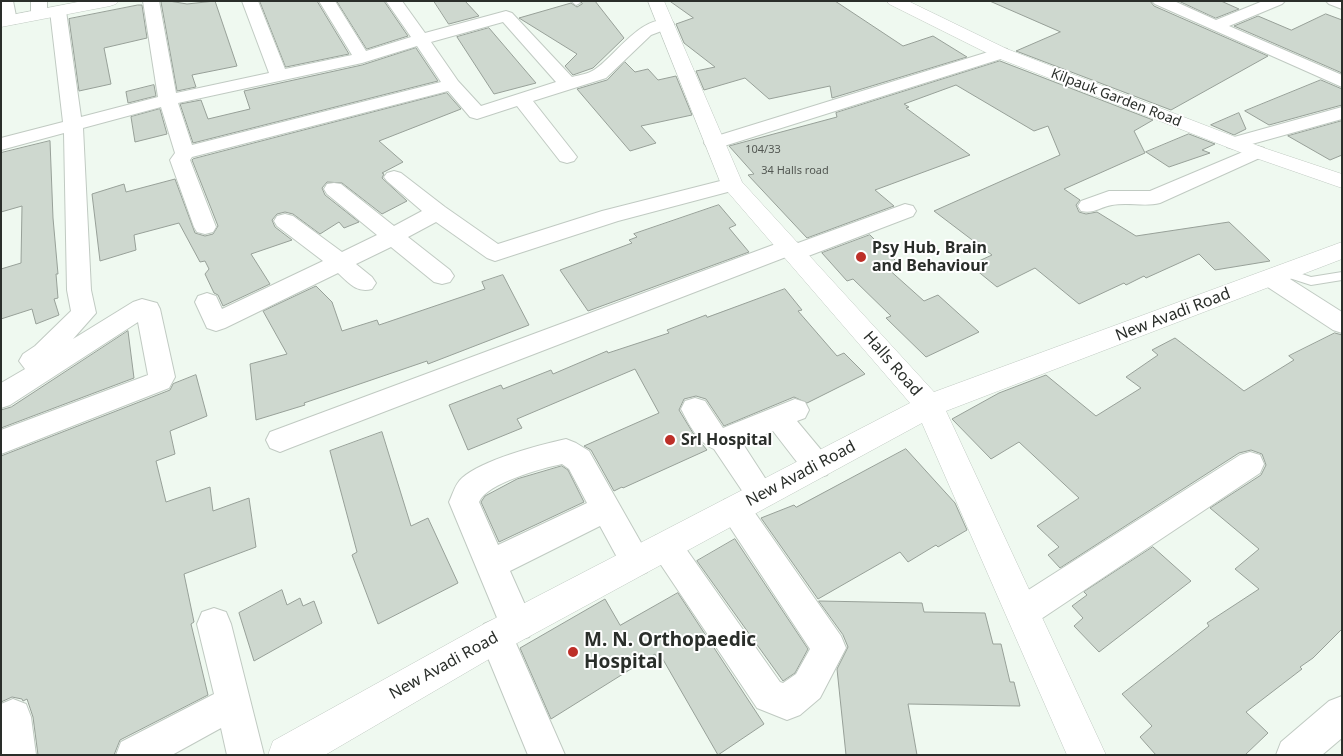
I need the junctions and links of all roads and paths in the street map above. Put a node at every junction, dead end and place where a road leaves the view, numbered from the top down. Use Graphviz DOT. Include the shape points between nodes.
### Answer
graph roads {
  1 [pos="5,1"];
  2 [pos="110,1"];
  3 [pos="151,1"];
  4 [pos="250,1"];
  5 [pos="327,1"];
  6 [pos="394,1"];
  7 [pos="493,1"];
  8 [pos="656,1"];
  9 [pos="895,1"];
  10 [pos="1160,1"];
  11 [pos="1277,1"];
  12 [pos="1334,1"];
  13 [pos="77,4"];
  14 [pos="1342,4"];
  15 [pos="39,8"];
  16 [pos="58,11"];
  17 [pos="506,16"];
  18 [pos="5,22"];
  19 [pos="666,24"];
  20 [pos="1215,26"];
  21 [pos="422,39"];
  22 [pos="1000,54"];
  23 [pos="362,58"];
  24 [pos="279,76"];
  25 [pos="1342,82"];
  26 [pos="568,84"];
  27 [pos="452,85"];
  28 [pos="521,99"];
  29 [pos="168,100"];
  30 [pos="1342,113"];
  31 [pos="72,126"];
  32 [pos="714,143"];
  33 [pos="1234,143"];
  34 [pos="1,144"];
  35 [pos="184,152"];
  36 [pos="1257,152"];
  37 [pos="567,158"];
  38 [pos="394,177"];
  39 [pos="1341,181"];
  40 [pos="732,184"];
  41 [pos="334,189"];
  42 [pos="1089,206"];
  43 [pos="905,211"];
  44 [pos="437,212"];
  45 [pos="285,221"];
  46 [pos="205,227"];
  47 [pos="392,237"];
  48 [pos="792,250"];
  49 [pos="1342,250"];
  50 [pos="339,261"];
  51 [pos="1278,275"];
  52 [pos="442,276"];
  53 [pos="1342,276"];
  54 [pos="364,283"];
  55 [pos="207,302"];
  56 [pos="1342,324"];
  57 [pos="1,381"];
  58 [pos="1,397"];
  59 [pos="930,406"];
  60 [pos="695,409"];
  61 [pos="280,440"];
  62 [pos="724,440"];
  63 [pos="1,442"];
  64 [pos="1250,464"];
  65 [pos="817,466"];
  66 [pos="748,502"];
  67 [pos="605,509"];
  68 [pos="666,546"];
  69 [pos="636,562"];
  70 [pos="491,564"];
  71 [pos="1023,612"];
  72 [pos="214,624"];
  73 [pos="507,630"];
  74 [pos="233,703"];
  75 [pos="1342,714"];
  76 [pos="134,755"];
  77 [pos="246,755"];
  78 [pos="287,755"];
  79 [pos="547,755"];
  80 [pos="1087,755"];
  81 [pos="1294,755"];
  1 -- 18 [label="street"];
  2 -- 13 [label="main road"];
  3 -- 29 [label="street"];
  4 -- 24 [label="street"];
  5 -- 23 [label="street"];
  6 -- 21 [label="street"];
  7 -- 17 [label="street"];
  8 -- 19 [label="main road, Halls Road"];
  9 -- 22 [label="main road, Kilpauk Garden Road"];
  10 -- 20 [label="street"];
  11 -- 20 [label="street"];
  12 -- 14 [label="street"];
  13 -- 16 [label="main road"];
  15 -- 16 [label="main road"];
  15 -- 18 [label="main road"];
  16 -- 31 [label="street"];
  17 -- 21 [label="street"];
  17 -- 26 [label="street"];
  19 -- 26 [label="street" via="645,32 600,74"];
  19 -- 32 [label="main road, Halls Road"];
  20 -- 25 [label="street"];
  21 -- 23 [label="street"];
  21 -- 27 [label="street"];
  22 -- 32 [label="street"];
  22 -- 33 [label="main road, Kilpauk Garden Road"];
  23 -- 24 [label="street"];
  24 -- 29 [label="street"];
  26 -- 28 [label="street"];
  27 -- 28 [label="street" via="477,113"];
  27 -- 35 [label="street"];
  28 -- 37 [label="street"];
  29 -- 31 [label="street"];
  29 -- 35 [label="street"];
  30 -- 33 [label="street"];
  31 -- 34 [label="street"];
  31 -- 57 [label="street" via="79,290 84,313 44,354"];
  32 -- 40 [label="main road, Halls Road"];
  33 -- 36 [label="main road, Kilpauk Garden Road"];
  35 -- 46 [label="street" via="180,160"];
  36 -- 39 [label="main road, Kilpauk Garden Road"];
  36 -- 42 [label="street" via="1153,198 1109,198"];
  38 -- 44 [label="street"];
  40 -- 44 [label="street" via="610,216 495,253"];
  40 -- 48 [label="main road, Halls Road"];
  41 -- 47 [label="street"];
  43 -- 48 [label="street"];
  44 -- 47 [label="street"];
  45 -- 50 [label="street"];
  47 -- 50 [label="street"];
  47 -- 52 [label="street"];
  48 -- 59 [label="main road, Halls Road"];
  48 -- 61 [label="street"];
  49 -- 51 [label="main road, New Avadi Road"];
  50 -- 54 [label="street"];
  50 -- 55 [label="street" via="216,322"];
  51 -- 53 [label="lane" via="1311,281"];
  51 -- 56 [label="street"];
  51 -- 59 [label="main road, New Avadi Road"];
  58 -- 63 [label="street" via="142,308 148,309 160,380"];
  59 -- 65 [label="main road, New Avadi Road"];
  59 -- 71 [label="main road, Halls Road"];
  60 -- 62 [label="street" via="714,437"];
  62 -- 65 [label="street" via="786,413"];
  62 -- 66 [label="street"];
  64 -- 71 [label="street"];
  65 -- 66 [label="main road, New Avadi Road"];
  66 -- 68 [label="main road, New Avadi Road"];
  66 -- 68 [label="street" via="829,648 808,686 787,702 769,696"];
  67 -- 69 [label="street"];
  67 -- 70 [label="street"];
  67 -- 70 [label="street" via="578,460 566,451 485,479 470,489 464,502"];
  68 -- 69 [label="main road, New Avadi Road"];
  69 -- 73 [label="main road, New Avadi Road"];
  70 -- 73 [label="street"];
  71 -- 80 [label="main road, Halls Road"];
  72 -- 74 [label="street"];
  73 -- 78 [label="main road, New Avadi Road"];
  73 -- 79 [label="street"];
  74 -- 76 [label="street"];
  74 -- 77 [label="street"];
  75 -- 81 [label="street"];
}
